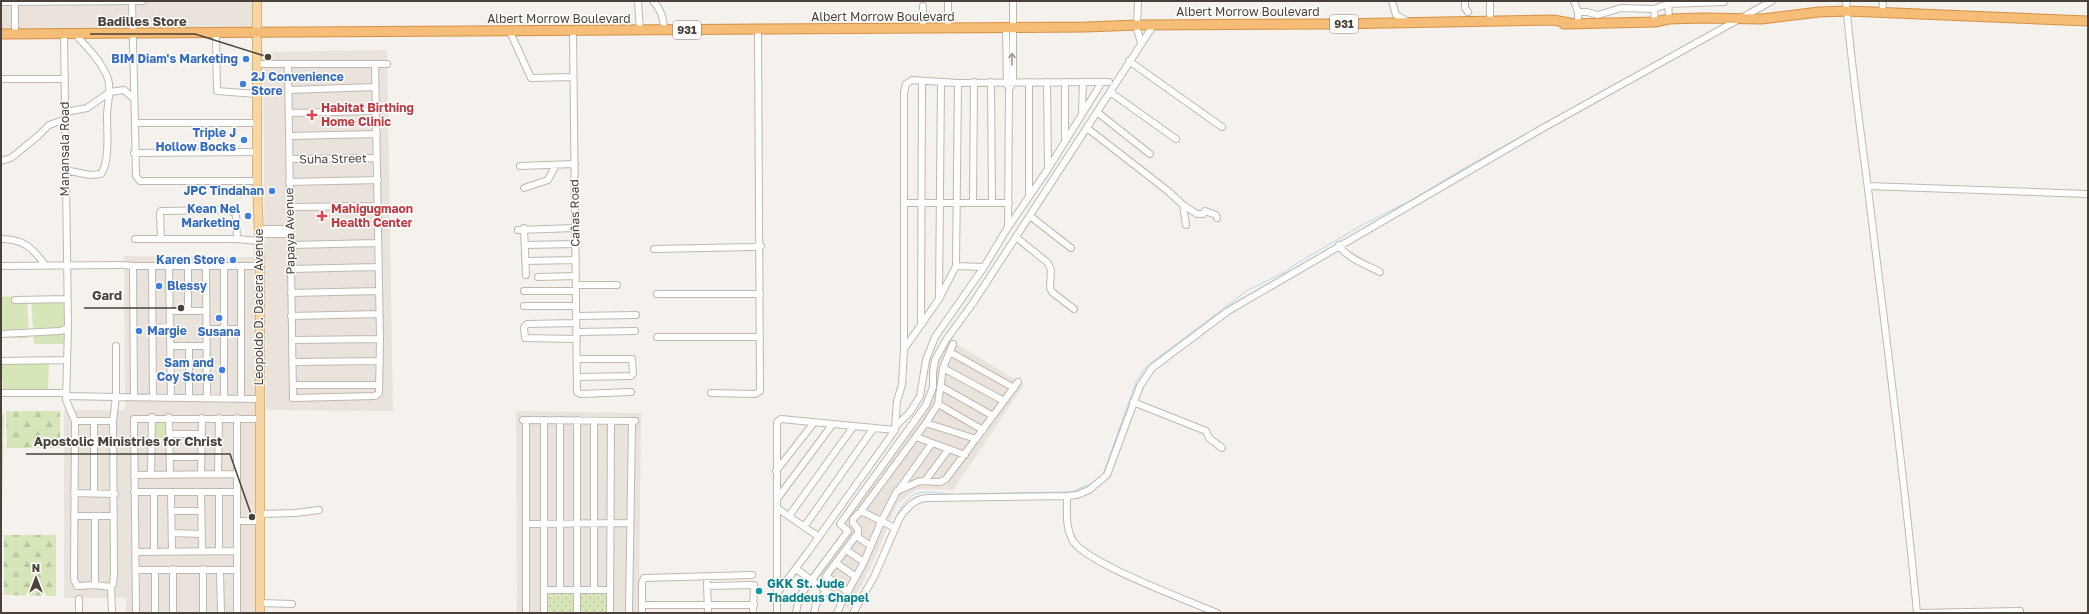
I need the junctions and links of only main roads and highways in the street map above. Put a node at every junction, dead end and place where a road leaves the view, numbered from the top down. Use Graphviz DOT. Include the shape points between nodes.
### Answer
graph roads {
  1 [pos="257,1"];
  2 [pos="2088,21"];
  3 [pos="1574,23"];
  4 [pos="1137,27"];
  5 [pos="258,33"];
  6 [pos="1,34"];
  7 [pos="260,613"];
  1 -- 5 [label="main road, Leopoldo D. Dacera Avenue"];
  2 -- 3 [label="highway, Albert Morrow Boulevard / 931" via="1819,12 1778,18"];
  3 -- 4 [label="highway, Albert Morrow Boulevard / 931" via="1397,28"];
  3 -- 4 [label="highway, Albert Morrow Boulevard / 931" via="1553,20"];
  4 -- 5 [label="highway, Albert Morrow Boulevard / 931"];
  5 -- 6 [label="highway, Albert Morrow Boulevard / 931"];
  5 -- 7 [label="main road, Leopoldo D. Dacera Avenue"];
}
